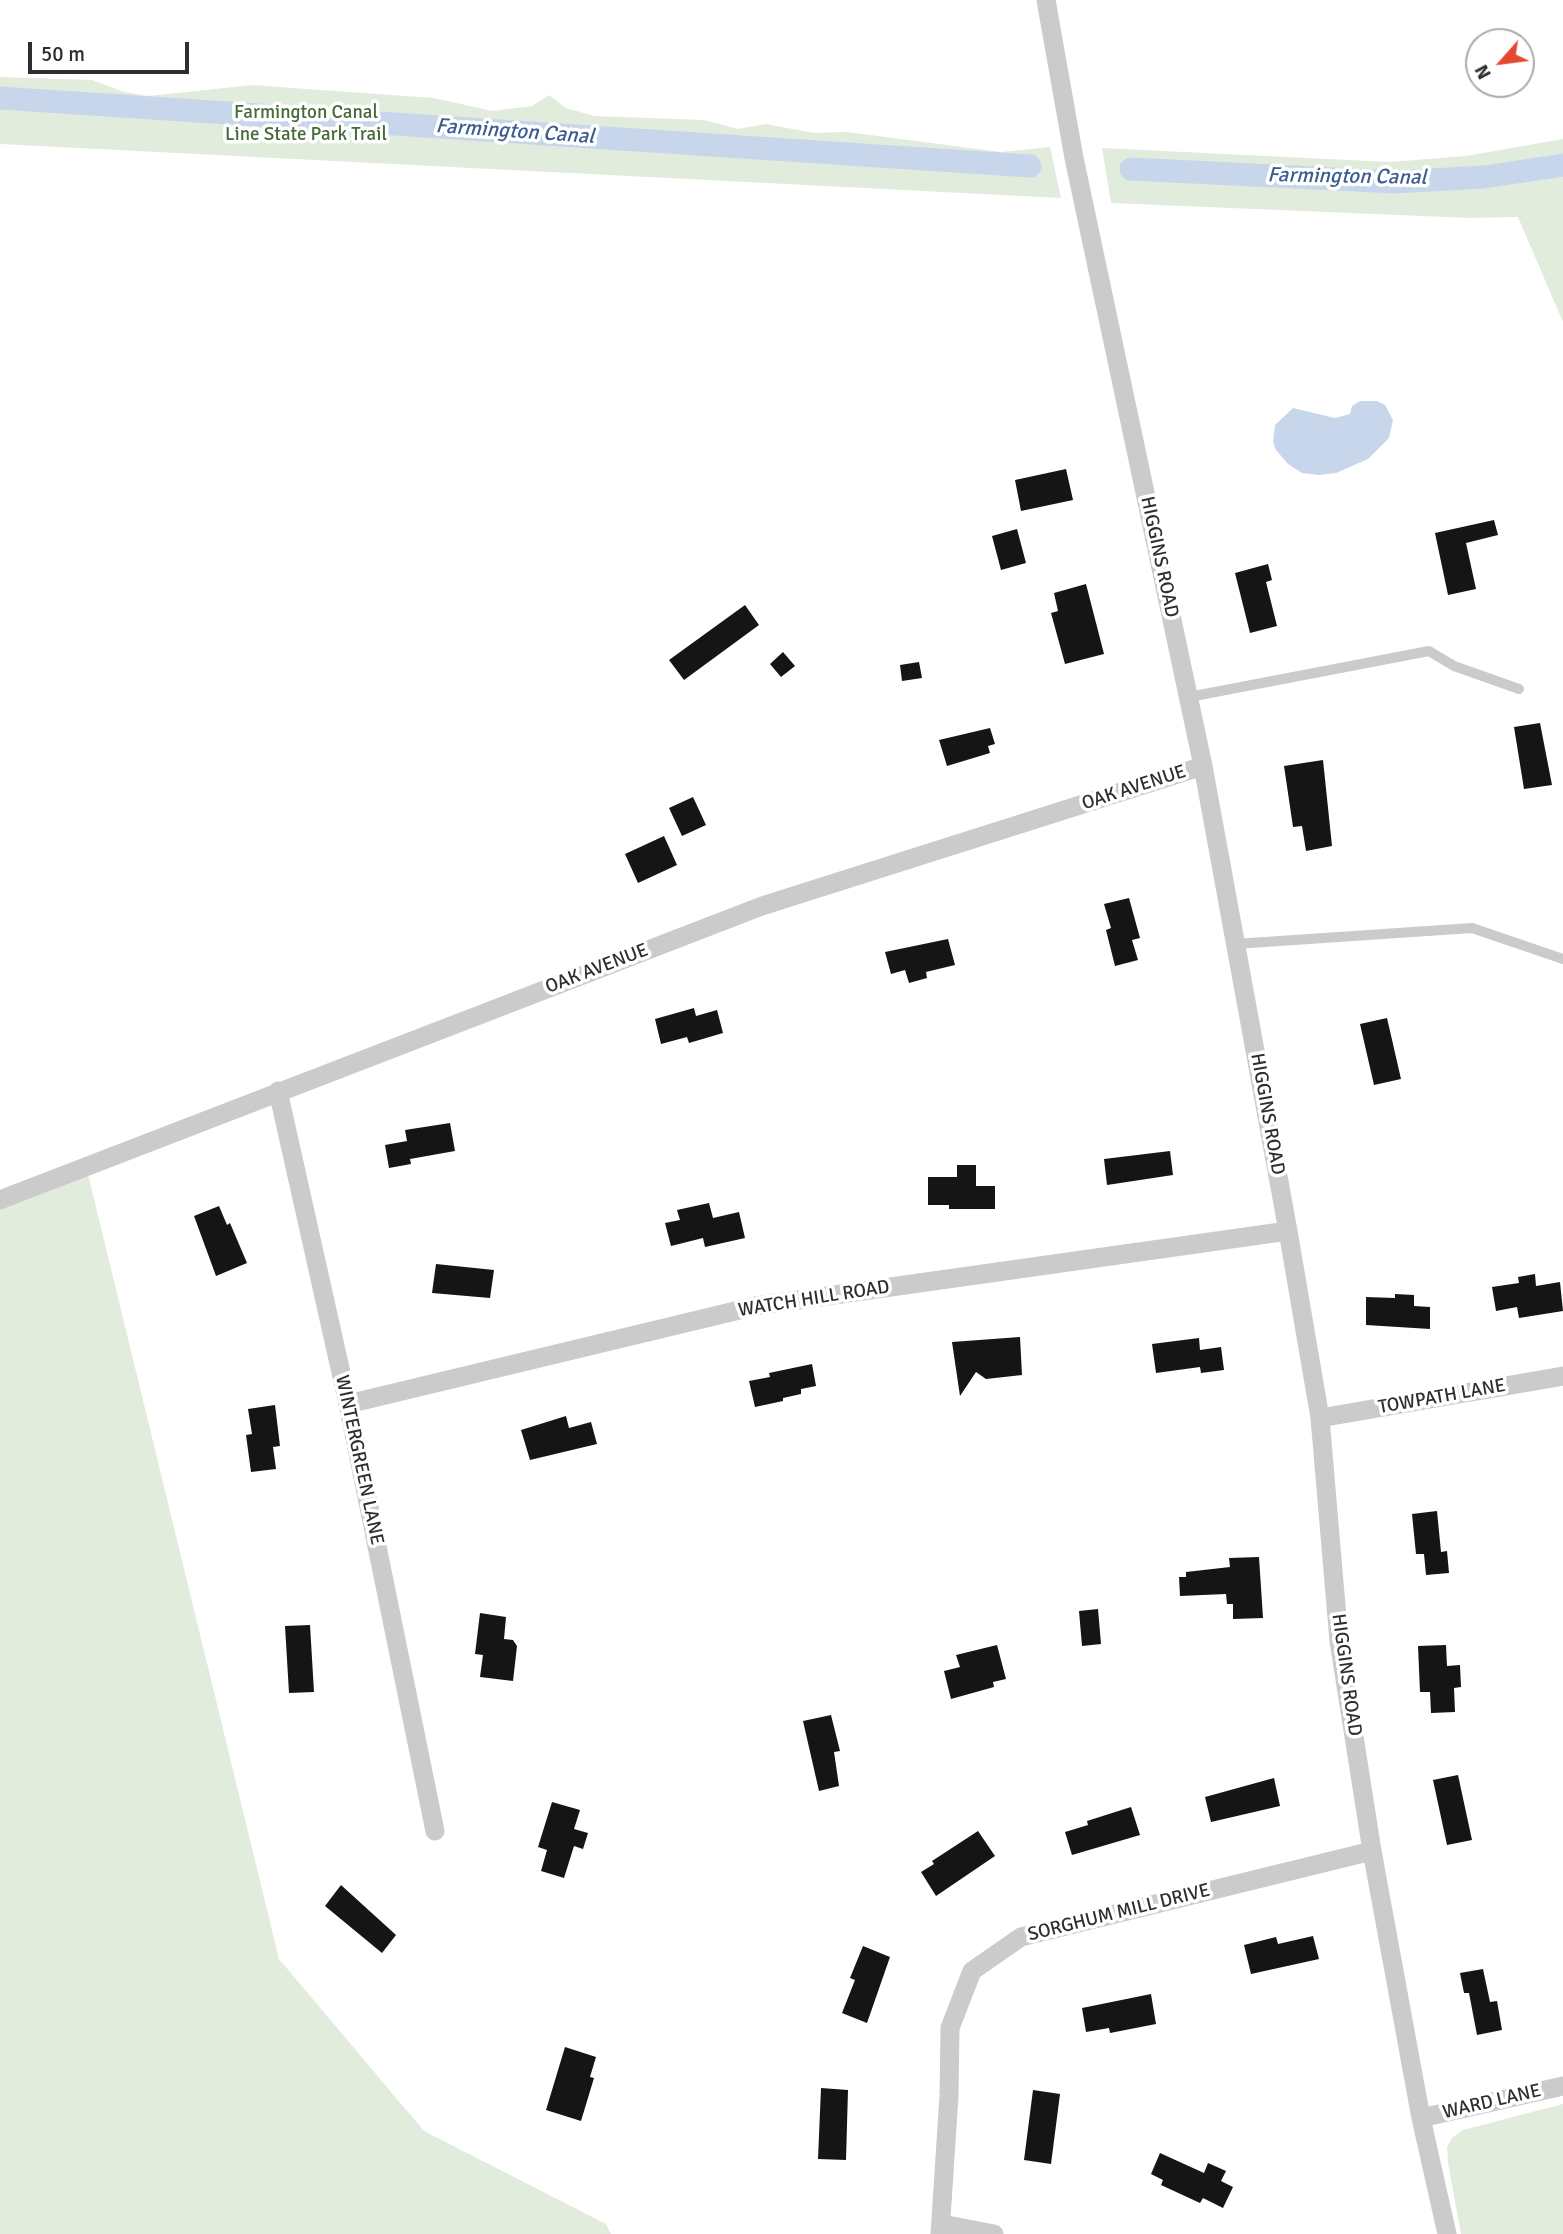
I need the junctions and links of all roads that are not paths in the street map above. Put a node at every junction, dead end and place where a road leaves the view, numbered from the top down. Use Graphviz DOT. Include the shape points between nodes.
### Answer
graph roads {
  1 [pos="1046,0"];
  2 [pos="1519,689"];
  3 [pos="1189,696"];
  4 [pos="1203,766"];
  5 [pos="1235,944"];
  6 [pos="1563,958"];
  7 [pos="278,1091"];
  8 [pos="0,1200"];
  9 [pos="1288,1231"];
  10 [pos="1563,1376"];
  11 [pos="348,1405"];
  12 [pos="1320,1418"];
  13 [pos="435,1831"];
  14 [pos="1372,1851"];
  15 [pos="1563,2086"];
  16 [pos="1421,2118"];
  17 [pos="941,2229"];
  18 [pos="994,2234"];
  19 [pos="1447,2234"];
  1 -- 3 [label="street, HIGGINS ROAD" via="1074,158"];
  2 -- 3 [label="lane" via="1454,666 1429,651"];
  3 -- 4 [label="street, HIGGINS ROAD"];
  4 -- 5 [label="street, HIGGINS ROAD"];
  4 -- 7 [label="street, OAK AVENUE" via="762,906"];
  5 -- 6 [label="lane" via="1472,928"];
  5 -- 9 [label="street, HIGGINS ROAD"];
  7 -- 8 [label="street, OAK AVENUE"];
  7 -- 11 [label="street, WINTERGREEN LANE"];
  9 -- 11 [label="street, WATCH HILL ROAD" via="756,1306"];
  9 -- 12 [label="street, HIGGINS ROAD"];
  10 -- 12 [label="street, TOWPATH LANE"];
  11 -- 13 [label="street, WINTERGREEN LANE"];
  12 -- 14 [label="street, HIGGINS ROAD" via="1339,1641"];
  14 -- 16 [label="street, HIGGINS ROAD"];
  14 -- 17 [label="street, SORGHUM MILL DRIVE" via="1021,1937 972,1970 950,2028"];
  15 -- 16 [label="street, WARD LANE"];
  16 -- 19 [label="street, HIGGINS ROAD"];
  17 -- 18 [label="street"];
}
